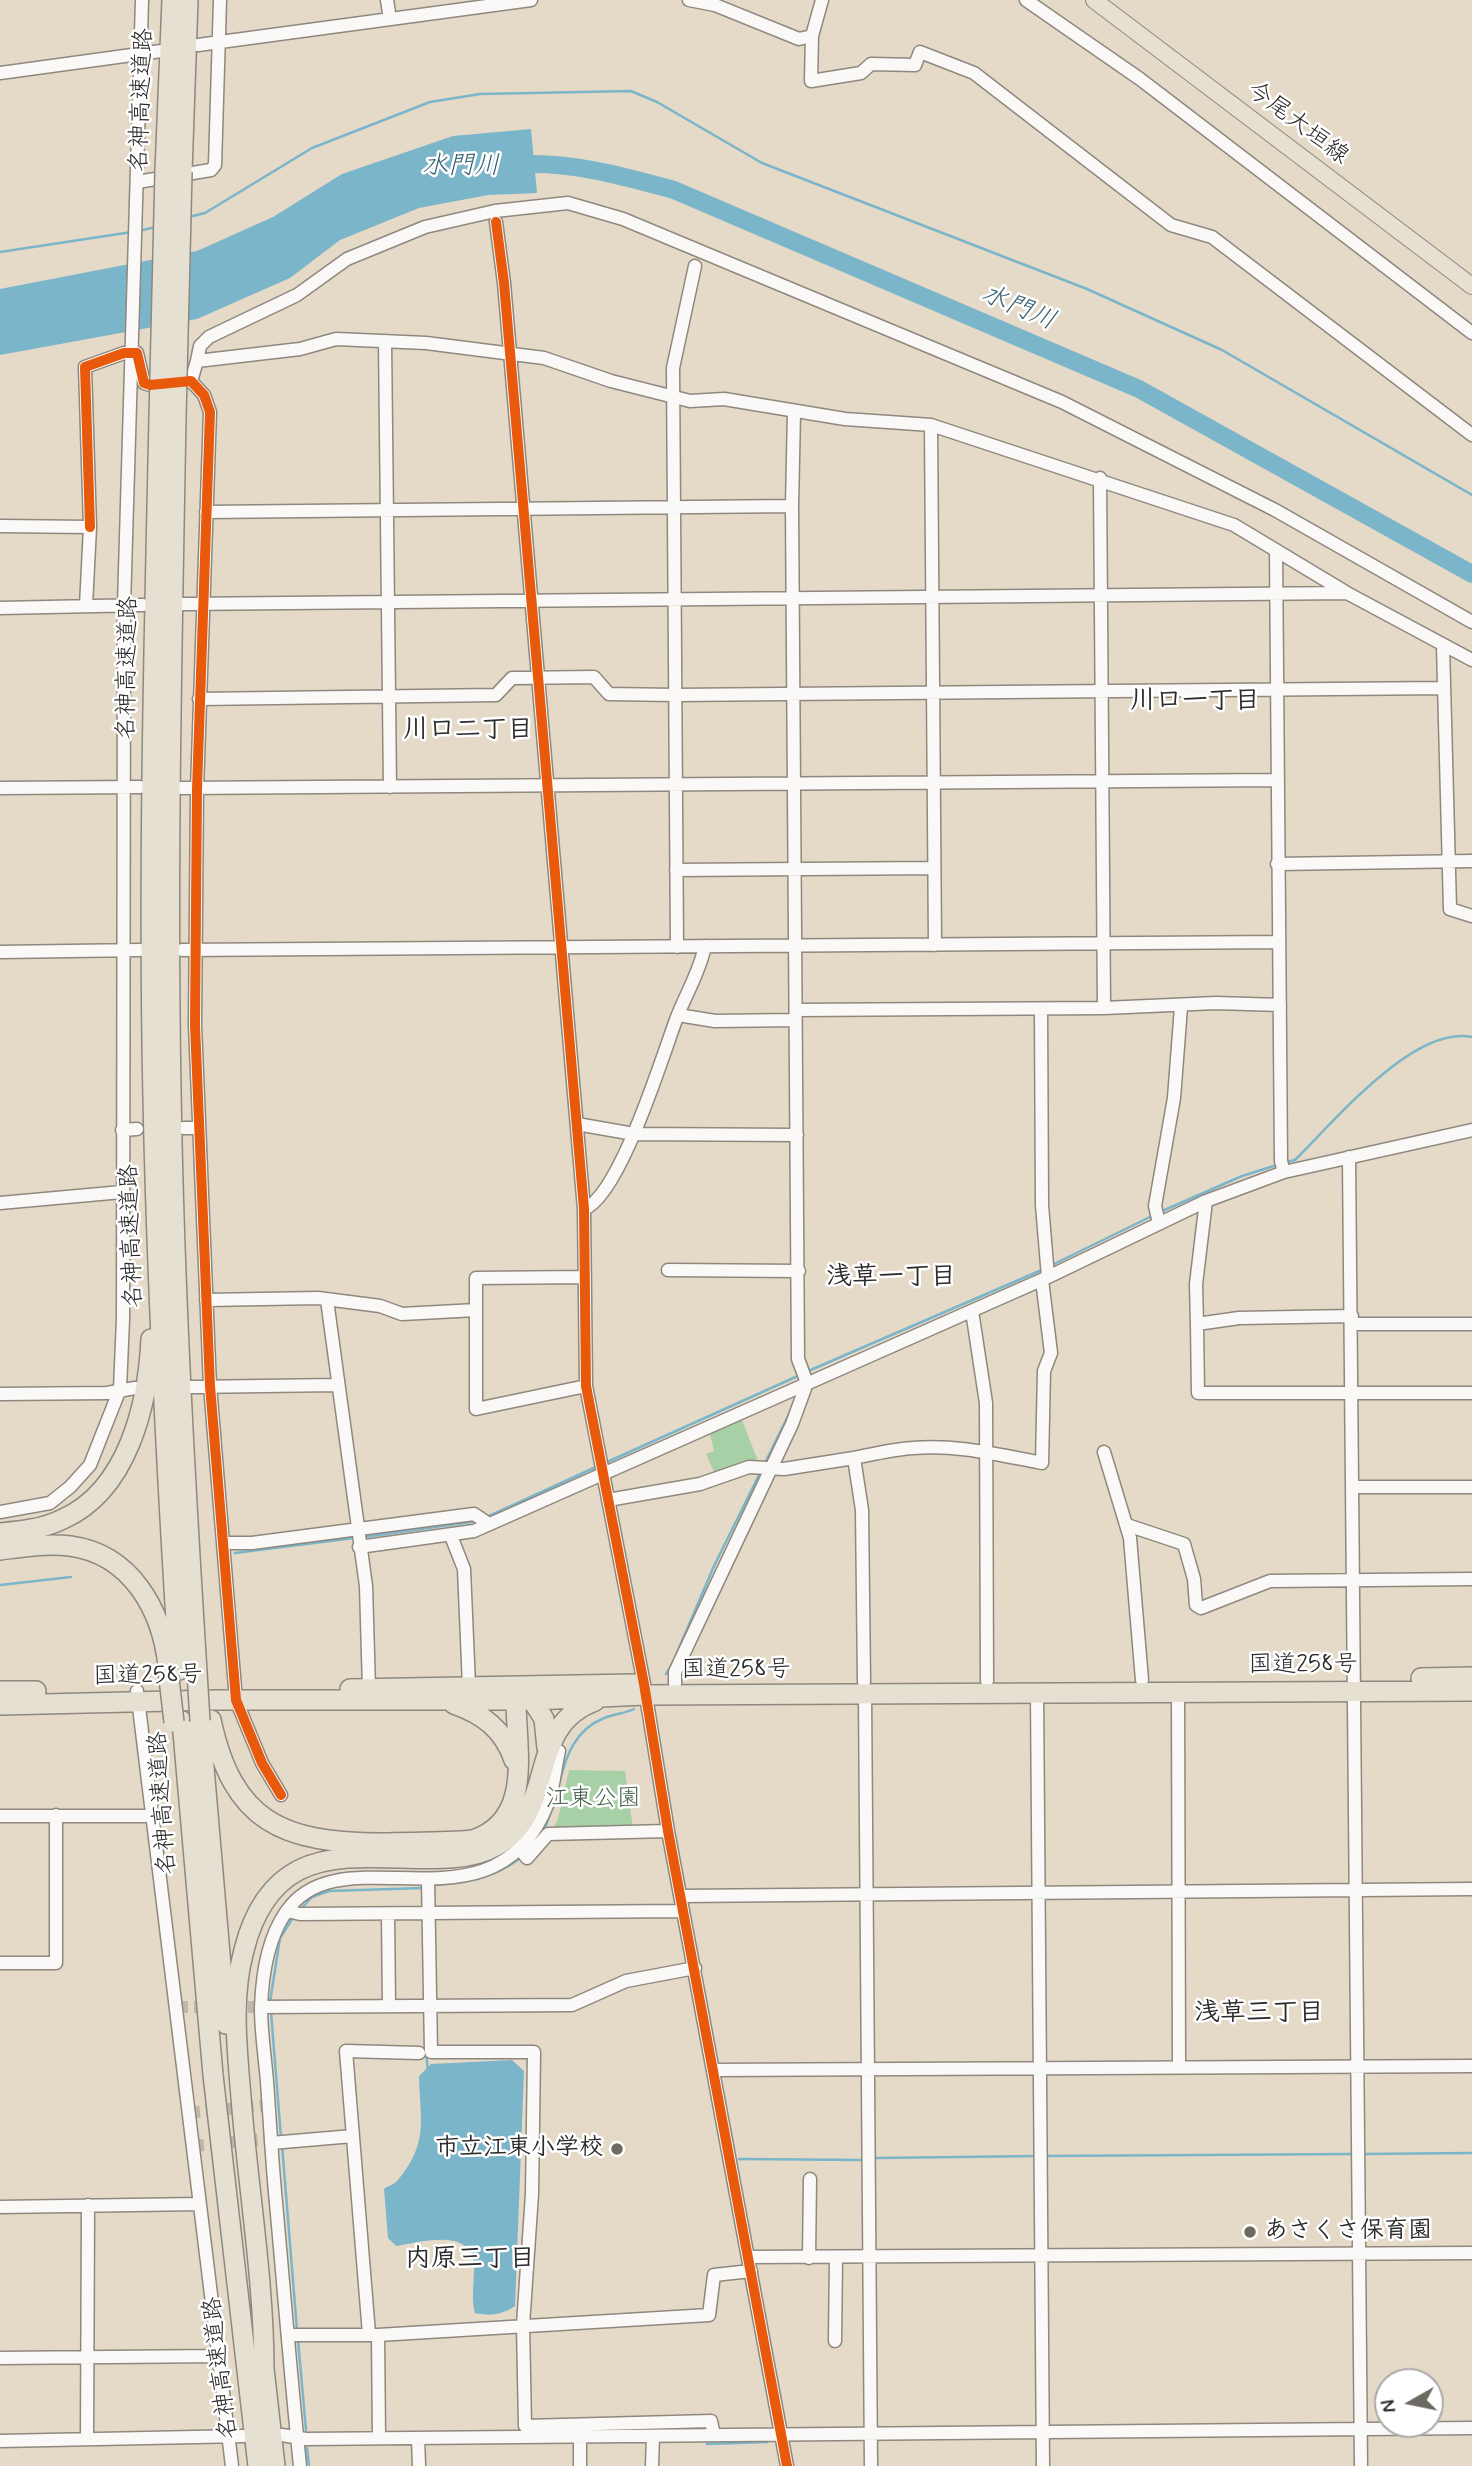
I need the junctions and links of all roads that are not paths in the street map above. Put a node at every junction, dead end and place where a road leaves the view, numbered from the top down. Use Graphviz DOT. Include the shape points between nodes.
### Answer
graph roads {
  1 [pos="142,0"];
  2 [pos="172,0"];
  3 [pos="188,0"];
  4 [pos="220,0"];
  5 [pos="387,0"];
  6 [pos="531,0"];
  7 [pos="689,0"];
  8 [pos="822,0"];
  9 [pos="1026,0"];
  10 [pos="1094,0"];
  11 [pos="390,19"];
  12 [pos="811,36"];
  13 [pos="218,42"];
  14 [pos="198,45"];
  15 [pos="161,51"];
  16 [pos="141,53"];
  17 [pos="0,73"];
  18 [pos="173,171"];
  19 [pos="137,182"];
  20 [pos="496,222"];
  21 [pos="695,266"];
  22 [pos="1472,286"];
  23 [pos="1472,333"];
  24 [pos="385,341"];
  25 [pos="132,352"];
  26 [pos="510,355"];
  27 [pos="197,361"];
  28 [pos="191,381"];
  29 [pos="672,397"];
  30 [pos="794,412"];
  31 [pos="168,417"];
  32 [pos="931,425"];
  33 [pos="1472,435"];
  34 [pos="1100,478"];
  35 [pos="792,506"];
  36 [pos="523,509"];
  37 [pos="673,509"];
  38 [pos="386,510"];
  39 [pos="206,512"];
  40 [pos="0,526"];
  41 [pos="90,527"];
  42 [pos="1276,550"];
  43 [pos="1346,593"];
  44 [pos="1101,595"];
  45 [pos="1276,595"];
  46 [pos="674,598"];
  47 [pos="933,598"];
  48 [pos="793,599"];
  49 [pos="531,602"];
  50 [pos="202,603"];
  51 [pos="386,603"];
  52 [pos="182,604"];
  53 [pos="124,605"];
  54 [pos="143,605"];
  55 [pos="86,606"];
  56 [pos="0,608"];
  57 [pos="1472,622"];
  58 [pos="1443,646"];
  59 [pos="1472,660"];
  60 [pos="536,677"];
  61 [pos="1444,688"];
  62 [pos="1276,691"];
  63 [pos="934,692"];
  64 [pos="1102,692"];
  65 [pos="794,693"];
  66 [pos="675,695"];
  67 [pos="388,696"];
  68 [pos="199,699"];
  69 [pos="1277,780"];
  70 [pos="1104,781"];
  71 [pos="934,782"];
  72 [pos="793,783"];
  73 [pos="546,785"];
  74 [pos="674,785"];
  75 [pos="390,786"];
  76 [pos="141,787"];
  77 [pos="0,788"];
  78 [pos="124,788"];
  79 [pos="181,788"];
  80 [pos="197,789"];
  81 [pos="1447,861"];
  82 [pos="1472,861"];
  83 [pos="1277,864"];
  84 [pos="934,868"];
  85 [pos="676,870"];
  86 [pos="796,871"];
  87 [pos="1472,916"];
  88 [pos="1279,942"];
  89 [pos="1104,944"];
  90 [pos="935,945"];
  91 [pos="560,946"];
  92 [pos="705,946"];
  93 [pos="796,946"];
  94 [pos="677,947"];
  95 [pos="140,950"];
  96 [pos="182,950"];
  97 [pos="197,950"];
  98 [pos="124,951"];
  99 [pos="0,952"];
  100 [pos="151,975"];
  101 [pos="1280,1005"];
  102 [pos="1181,1007"];
  103 [pos="1104,1008"];
  104 [pos="1041,1009"];
  105 [pos="678,1015"];
  106 [pos="795,1015"];
  107 [pos="577,1124"];
  108 [pos="183,1128"];
  109 [pos="199,1128"];
  110 [pos="137,1129"];
  111 [pos="122,1130"];
  112 [pos="1472,1130"];
  113 [pos="634,1134"];
  114 [pos="797,1135"];
  115 [pos="1349,1157"];
  116 [pos="1283,1167"];
  117 [pos="122,1192"];
  118 [pos="1206,1201"];
  119 [pos="0,1203"];
  120 [pos="584,1209"];
  121 [pos="1157,1217"];
  122 [pos="668,1270"];
  123 [pos="799,1271"];
  124 [pos="1046,1273"];
  125 [pos="585,1277"];
  126 [pos="206,1300"];
  127 [pos="327,1300"];
  128 [pos="476,1310"];
  129 [pos="972,1311"];
  130 [pos="1352,1320"];
  131 [pos="1197,1324"];
  132 [pos="1472,1324"];
  133 [pos="805,1376"];
  134 [pos="336,1385"];
  135 [pos="210,1386"];
  136 [pos="586,1386"];
  137 [pos="190,1387"];
  138 [pos="135,1388"];
  139 [pos="120,1389"];
  140 [pos="1472,1393"];
  141 [pos="0,1394"];
  142 [pos="1352,1394"];
  143 [pos="984,1452"];
  144 [pos="1104,1452"];
  145 [pos="854,1458"];
  146 [pos="602,1467"];
  147 [pos="765,1467"];
  148 [pos="1353,1487"];
  149 [pos="1472,1487"];
  150 [pos="608,1500"];
  151 [pos="0,1512"];
  152 [pos="485,1521"];
  153 [pos="1127,1525"];
  154 [pos="0,1533"];
  155 [pos="451,1536"];
  156 [pos="358,1538"];
  157 [pos="225,1543"];
  158 [pos="0,1550"];
  159 [pos="1472,1579"];
  160 [pos="1353,1580"];
  161 [pos="187,1671"];
  162 [pos="1472,1677"];
  163 [pos="1142,1680"];
  164 [pos="987,1681"];
  165 [pos="674,1684"];
  166 [pos="1354,1685"];
  167 [pos="469,1686"];
  168 [pos="369,1689"];
  169 [pos="645,1689"];
  170 [pos="865,1689"];
  171 [pos="0,1691"];
  172 [pos="1472,1691"];
  173 [pos="1178,1692"];
  174 [pos="1037,1693"];
  175 [pos="524,1695"];
  176 [pos="138,1696"];
  177 [pos="236,1696"];
  178 [pos="603,1698"];
  179 [pos="437,1701"];
  180 [pos="0,1705"];
  181 [pos="192,1721"];
  182 [pos="553,1754"];
  183 [pos="518,1781"];
  184 [pos="281,1795"];
  185 [pos="0,1815"];
  186 [pos="56,1815"];
  187 [pos="154,1816"];
  188 [pos="668,1831"];
  189 [pos="520,1849"];
  190 [pos="428,1883"];
  191 [pos="1472,1889"];
  192 [pos="1356,1890"];
  193 [pos="1041,1891"];
  194 [pos="1178,1892"];
  195 [pos="866,1894"];
  196 [pos="680,1896"];
  197 [pos="683,1911"];
  198 [pos="293,1912"];
  199 [pos="388,1913"];
  200 [pos="425,1913"];
  201 [pos="0,1963"];
  202 [pos="695,1968"];
  203 [pos="389,2006"];
  204 [pos="427,2006"];
  205 [pos="267,2007"];
  206 [pos="419,2053"];
  207 [pos="1179,2066"];
  208 [pos="1472,2066"];
  209 [pos="1358,2067"];
  210 [pos="1040,2068"];
  211 [pos="715,2070"];
  212 [pos="867,2070"];
  213 [pos="353,2136"];
  214 [pos="278,2143"];
  215 [pos="810,2179"];
  216 [pos="199,2204"];
  217 [pos="88,2206"];
  218 [pos="0,2207"];
  219 [pos="1472,2253"];
  220 [pos="1360,2255"];
  221 [pos="748,2257"];
  222 [pos="1041,2257"];
  223 [pos="809,2258"];
  224 [pos="836,2258"];
  225 [pos="869,2259"];
  226 [pos="751,2271"];
  227 [pos="520,2326"];
  228 [pos="295,2334"];
  229 [pos="373,2334"];
  230 [pos="835,2341"];
  231 [pos="218,2356"];
  232 [pos="88,2357"];
  233 [pos="0,2358"];
  234 [pos="264,2371"];
  235 [pos="1472,2428"];
  236 [pos="1361,2429"];
  237 [pos="871,2433"];
  238 [pos="1043,2433"];
  239 [pos="282,2435"];
  240 [pos="714,2435"];
  241 [pos="781,2435"];
  242 [pos="244,2436"];
  243 [pos="653,2436"];
  244 [pos="229,2437"];
  245 [pos="580,2437"];
  246 [pos="297,2438"];
  247 [pos="379,2438"];
  248 [pos="418,2438"];
  249 [pos="87,2439"];
  250 [pos="0,2441"];
  251 [pos="232,2466"];
  252 [pos="258,2466"];
  253 [pos="275,2466"];
  254 [pos="300,2466"];
  255 [pos="419,2466"];
  256 [pos="580,2466"];
  257 [pos="652,2466"];
  258 [pos="787,2466"];
  259 [pos="871,2466"];
  260 [pos="1043,2466"];
  261 [pos="1361,2466"];
  1 -- 16 [label="street"];
  2 -- 18 [label="highway, 名神高速道路"];
  3 -- 18 [label="highway, 名神高速道路"];
  4 -- 13 [label="street"];
  5 -- 11 [label="street"];
  6 -- 11 [label="street"];
  7 -- 12 [label="street" via="715,5 799,39"];
  8 -- 12 [label="street"];
  9 -- 23 [label="street" via="1139,79"];
  10 -- 22 [label="main road, 今尾大垣線"];
  11 -- 13 [label="street"];
  12 -- 33 [label="street" via="811,81 861,73 871,64 915,65 920,52 974,74 1171,225 1212,237"];
  13 -- 14 [label="street"];
  13 -- 19 [label="street" via="215,165 211,170"];
  15 -- 16 [label="street"];
  16 -- 17 [label="street"];
  16 -- 19 [label="street"];
  18 -- 31 [label="highway, 名神高速道路, bridge"];
  19 -- 25 [label="street"];
  20 -- 26 [label="street"];
  21 -- 29 [label="street" via="673,368"];
  24 -- 26 [label="street"];
  24 -- 27 [label="street" via="336,339 300,349"];
  24 -- 38 [label="street"];
  25 -- 28 [label="street" via="140,360 144,383 150,386"];
  25 -- 41 [label="street" via="85,367"];
  25 -- 53 [label="street"];
  26 -- 29 [label="street" via="544,358"];
  26 -- 36 [label="street"];
  27 -- 28 [label="street"];
  27 -- 57 [label="street" via="200,346 209,337 297,295 369,248 464,217 568,203 623,219 1062,402 1275,510"];
  28 -- 39 [label="street" via="204,395 210,412"];
  29 -- 30 [label="street"];
  29 -- 37 [label="street"];
  30 -- 32 [label="street"];
  30 -- 35 [label="street"];
  31 -- 100 [label="highway, 名神高速道路" via="151,784"];
  31 -- 161 [label="highway, 名神高速道路" via="169,971"];
  32 -- 34 [label="street"];
  32 -- 47 [label="street"];
  34 -- 42 [label="street" via="1234,525"];
  34 -- 44 [label="street"];
  35 -- 37 [label="street"];
  35 -- 48 [label="street"];
  36 -- 37 [label="street"];
  36 -- 38 [label="street"];
  36 -- 49 [label="street"];
  37 -- 46 [label="street"];
  38 -- 39 [label="street"];
  38 -- 51 [label="street"];
  39 -- 50 [label="street"];
  40 -- 41 [label="street"];
  41 -- 55 [label="street"];
  42 -- 43 [label="street"];
  42 -- 45 [label="street"];
  43 -- 45 [label="street"];
  43 -- 58 [label="street"];
  44 -- 45 [label="street"];
  44 -- 47 [label="street"];
  44 -- 64 [label="street"];
  45 -- 62 [label="street"];
  46 -- 48 [label="street"];
  46 -- 49 [label="street"];
  46 -- 66 [label="street"];
  47 -- 48 [label="street"];
  47 -- 63 [label="street"];
  48 -- 65 [label="street"];
  49 -- 51 [label="street"];
  49 -- 60 [label="street"];
  50 -- 51 [label="street"];
  50 -- 52 [label="street"];
  50 -- 68 [label="street"];
  51 -- 67 [label="street"];
  53 -- 54 [label="street"];
  53 -- 55 [label="street"];
  53 -- 78 [label="street"];
  55 -- 56 [label="street"];
  58 -- 59 [label="street"];
  58 -- 61 [label="street"];
  60 -- 66 [label="street" via="594,677 609,694"];
  60 -- 67 [label="street" via="512,678 496,695"];
  60 -- 73 [label="street"];
  61 -- 62 [label="street"];
  61 -- 81 [label="street"];
  62 -- 64 [label="street"];
  62 -- 69 [label="street"];
  63 -- 64 [label="street"];
  63 -- 65 [label="street"];
  63 -- 71 [label="street"];
  64 -- 70 [label="street"];
  65 -- 66 [label="street"];
  65 -- 72 [label="street"];
  66 -- 74 [label="street"];
  67 -- 68 [label="street"];
  67 -- 75 [label="street"];
  68 -- 80 [label="street"];
  69 -- 70 [label="street"];
  69 -- 83 [label="street"];
  70 -- 71 [label="street"];
  70 -- 89 [label="street"];
  71 -- 72 [label="street"];
  71 -- 84 [label="street"];
  72 -- 74 [label="street"];
  72 -- 86 [label="street"];
  73 -- 74 [label="street"];
  73 -- 75 [label="street"];
  73 -- 91 [label="street"];
  74 -- 85 [label="street"];
  75 -- 80 [label="street"];
  76 -- 78 [label="street"];
  77 -- 78 [label="street"];
  78 -- 98 [label="street"];
  79 -- 80 [label="street"];
  80 -- 97 [label="street"];
  81 -- 82 [label="street"];
  81 -- 83 [label="street"];
  81 -- 87 [label="street" via="1450,909"];
  83 -- 88 [label="street"];
  84 -- 86 [label="street"];
  84 -- 90 [label="street"];
  85 -- 86 [label="street"];
  85 -- 94 [label="street"];
  86 -- 93 [label="street"];
  88 -- 89 [label="street"];
  88 -- 101 [label="street"];
  89 -- 90 [label="street"];
  89 -- 103 [label="street"];
  90 -- 93 [label="street"];
  91 -- 94 [label="street"];
  91 -- 97 [label="street"];
  91 -- 107 [label="street"];
  92 -- 93 [label="street"];
  92 -- 94 [label="street"];
  92 -- 105 [label="street"];
  93 -- 106 [label="street"];
  95 -- 98 [label="street"];
  96 -- 97 [label="street"];
  97 -- 109 [label="street"];
  98 -- 99 [label="street"];
  98 -- 111 [label="street"];
  100 -- 154 [label="highway" via="151,1343 139,1413 116,1471 93,1499 49,1525"];
  100 -- 161 [label="highway, 名神高速道路" via="156,1229"];
  101 -- 102 [label="street"];
  101 -- 116 [label="street"];
  102 -- 103 [label="street"];
  102 -- 121 [label="street"];
  103 -- 104 [label="street"];
  104 -- 106 [label="street"];
  104 -- 124 [label="street"];
  105 -- 106 [label="street" via="715,1021"];
  105 -- 113 [label="street"];
  106 -- 114 [label="street"];
  107 -- 113 [label="street"];
  107 -- 120 [label="street"];
  108 -- 109 [label="street"];
  109 -- 126 [label="street"];
  110 -- 111 [label="street"];
  111 -- 117 [label="street"];
  112 -- 115 [label="street"];
  113 -- 114 [label="street"];
  113 -- 120 [label="street" via="604,1191"];
  114 -- 123 [label="street"];
  115 -- 116 [label="street"];
  115 -- 130 [label="street"];
  116 -- 118 [label="street"];
  117 -- 119 [label="street"];
  117 -- 139 [label="street"];
  118 -- 121 [label="street"];
  118 -- 131 [label="street" via="1196,1284"];
  120 -- 125 [label="street"];
  121 -- 124 [label="street"];
  122 -- 123 [label="street"];
  123 -- 133 [label="street" via="798,1359"];
  124 -- 129 [label="street"];
  124 -- 143 [label="street" via="1051,1353 1044,1371 1042,1462"];
  125 -- 128 [label="street" via="476,1278"];
  125 -- 136 [label="street"];
  126 -- 127 [label="street"];
  126 -- 135 [label="street"];
  127 -- 128 [label="street" via="380,1306 402,1314"];
  127 -- 134 [label="street"];
  128 -- 136 [label="street" via="476,1409"];
  129 -- 133 [label="street"];
  129 -- 143 [label="street" via="984,1391"];
  130 -- 131 [label="street" via="1239,1318"];
  130 -- 132 [label="street"];
  130 -- 142 [label="street"];
  131 -- 142 [label="street" via="1198,1394"];
  133 -- 146 [label="street"];
  133 -- 147 [label="street" via="792,1424"];
  134 -- 135 [label="street"];
  134 -- 156 [label="street"];
  135 -- 137 [label="street"];
  135 -- 157 [label="street"];
  136 -- 146 [label="street"];
  138 -- 139 [label="street"];
  139 -- 141 [label="street"];
  139 -- 151 [label="street" via="90,1465 70,1487 50,1503"];
  140 -- 142 [label="street"];
  142 -- 148 [label="street"];
  143 -- 145 [label="street" via="911,1448"];
  143 -- 164 [label="street"];
  144 -- 153 [label="street"];
  145 -- 147 [label="street" via="784,1469"];
  145 -- 170 [label="street" via="862,1510"];
  146 -- 150 [label="street"];
  146 -- 152 [label="street"];
  147 -- 150 [label="street"];
  147 -- 165 [label="street" via="675,1672"];
  148 -- 149 [label="street"];
  148 -- 160 [label="street"];
  150 -- 169 [label="street"];
  152 -- 155 [label="street"];
  152 -- 156 [label="street" via="474,1514"];
  153 -- 160 [label="street" via="1184,1544 1196,1605 1202,1608 1270,1581"];
  153 -- 163 [label="street"];
  155 -- 156 [label="street"];
  155 -- 167 [label="street" via="464,1569"];
  156 -- 157 [label="street"];
  156 -- 168 [label="street" via="366,1586"];
  157 -- 177 [label="street"];
  158 -- 161 [label="highway" via="72,1546 112,1562 136,1583"];
  159 -- 160 [label="street"];
  160 -- 166 [label="street"];
  161 -- 181 [label="highway"];
  161 -- 181 [label="highway, 名神高速道路"];
  162 -- 166 [label="highway, 国道258号"];
  163 -- 164 [label="highway, 国道258号"];
  163 -- 166 [label="highway, 国道258号"];
  164 -- 170 [label="highway, 国道258号"];
  165 -- 169 [label="highway, 国道258号"];
  165 -- 170 [label="highway, 国道258号"];
  166 -- 172 [label="highway, 国道258号"];
  166 -- 173 [label="highway, 国道258号"];
  166 -- 192 [label="street"];
  167 -- 168 [label="highway, 国道258号"];
  167 -- 175 [label="highway, 国道258号"];
  168 -- 177 [label="highway, 国道258号"];
  169 -- 170 [label="highway, 国道258号"];
  169 -- 175 [label="highway, 国道258号"];
  169 -- 178 [label="highway, 国道258号"];
  169 -- 188 [label="street"];
  170 -- 174 [label="highway, 国道258号"];
  170 -- 195 [label="street"];
  171 -- 176 [label="highway, 国道258号"];
  173 -- 174 [label="highway, 国道258号"];
  173 -- 194 [label="street"];
  174 -- 193 [label="street"];
  175 -- 178 [label="highway, 国道258号"];
  175 -- 179 [label="highway, 国道258号"];
  175 -- 182 [label="highway" via="546,1729"];
  175 -- 183 [label="highway"];
  176 -- 177 [label="highway, 国道258号"];
  176 -- 180 [label="highway, 国道258号"];
  176 -- 187 [label="street"];
  177 -- 179 [label="highway, 国道258号"];
  177 -- 184 [label="street" via="261,1763"];
  178 -- 182 [label="highway" via="580,1707 561,1722"];
  179 -- 183 [label="highway" via="467,1708 490,1722 511,1751"];
  181 -- 183 [label="highway" via="246,1802 282,1829 320,1839 365,1843 473,1840 501,1823 513,1803"];
  181 -- 234 [label="highway, 名神高速道路"];
  181 -- 252 [label="highway, 名神高速道路" via="194,1883"];
  182 -- 189 [label="street" via="550,1800"];
  182 -- 234 [label="highway" via="530,1811 500,1845 474,1855 345,1859 312,1865 284,1880 256,1916 243,1952 236,2015 243,2132 264,2326"];
  185 -- 186 [label="street"];
  186 -- 187 [label="street"];
  186 -- 201 [label="street" via="56,1963"];
  187 -- 216 [label="street"];
  188 -- 189 [label="street" via="548,1834 527,1858"];
  188 -- 196 [label="street"];
  189 -- 190 [label="street" via="481,1873"];
  190 -- 198 [label="street" via="327,1882 303,1893"];
  190 -- 200 [label="street"];
  191 -- 192 [label="street"];
  192 -- 194 [label="street"];
  192 -- 209 [label="street"];
  193 -- 194 [label="street"];
  193 -- 195 [label="street"];
  193 -- 210 [label="street"];
  194 -- 207 [label="street"];
  195 -- 196 [label="street"];
  195 -- 212 [label="street"];
  196 -- 197 [label="street"];
  197 -- 200 [label="street"];
  197 -- 202 [label="street"];
  198 -- 199 [label="street"];
  198 -- 205 [label="street" via="274,1935"];
  199 -- 200 [label="street"];
  199 -- 203 [label="street"];
  200 -- 204 [label="street"];
  202 -- 204 [label="street" via="626,1981 572,2005"];
  202 -- 211 [label="street"];
  203 -- 204 [label="street"];
  203 -- 205 [label="street"];
  204 -- 227 [label="street" via="431,2052 534,2052 532,2194"];
  205 -- 214 [label="street"];
  206 -- 213 [label="street" via="346,2051"];
  207 -- 209 [label="street"];
  207 -- 210 [label="street"];
  208 -- 209 [label="street"];
  209 -- 220 [label="street"];
  210 -- 212 [label="street"];
  210 -- 222 [label="street"];
  211 -- 212 [label="street"];
  211 -- 221 [label="street"];
  212 -- 225 [label="street"];
  213 -- 214 [label="street"];
  213 -- 229 [label="street"];
  214 -- 228 [label="street"];
  215 -- 223 [label="street"];
  216 -- 217 [label="street"];
  216 -- 231 [label="street"];
  217 -- 218 [label="street"];
  217 -- 232 [label="street"];
  219 -- 220 [label="street"];
  220 -- 222 [label="street"];
  220 -- 236 [label="street"];
  221 -- 223 [label="street"];
  221 -- 226 [label="street"];
  222 -- 225 [label="street"];
  222 -- 238 [label="street"];
  223 -- 224 [label="street"];
  224 -- 225 [label="street"];
  224 -- 230 [label="street"];
  225 -- 237 [label="street"];
  226 -- 227 [label="street" via="714,2276 709,2315"];
  226 -- 241 [label="street"];
  227 -- 229 [label="street"];
  227 -- 240 [label="street" via="525,2426 711,2421"];
  228 -- 229 [label="street"];
  228 -- 246 [label="street"];
  229 -- 247 [label="street"];
  231 -- 232 [label="street"];
  231 -- 244 [label="street"];
  232 -- 233 [label="street"];
  232 -- 249 [label="street"];
  234 -- 253 [label="highway, 名神高速道路"];
  235 -- 236 [label="street"];
  236 -- 238 [label="street"];
  236 -- 261 [label="street"];
  237 -- 238 [label="street"];
  237 -- 241 [label="street"];
  237 -- 259 [label="street"];
  238 -- 260 [label="street"];
  239 -- 246 [label="street"];
  240 -- 241 [label="street"];
  240 -- 243 [label="street"];
  241 -- 258 [label="street"];
  242 -- 244 [label="street"];
  243 -- 245 [label="street"];
  243 -- 257 [label="street"];
  244 -- 249 [label="street"];
  244 -- 251 [label="street"];
  245 -- 248 [label="street"];
  245 -- 256 [label="street"];
  246 -- 247 [label="street"];
  246 -- 254 [label="street"];
  247 -- 248 [label="street"];
  248 -- 255 [label="street"];
  249 -- 250 [label="street"];
}
